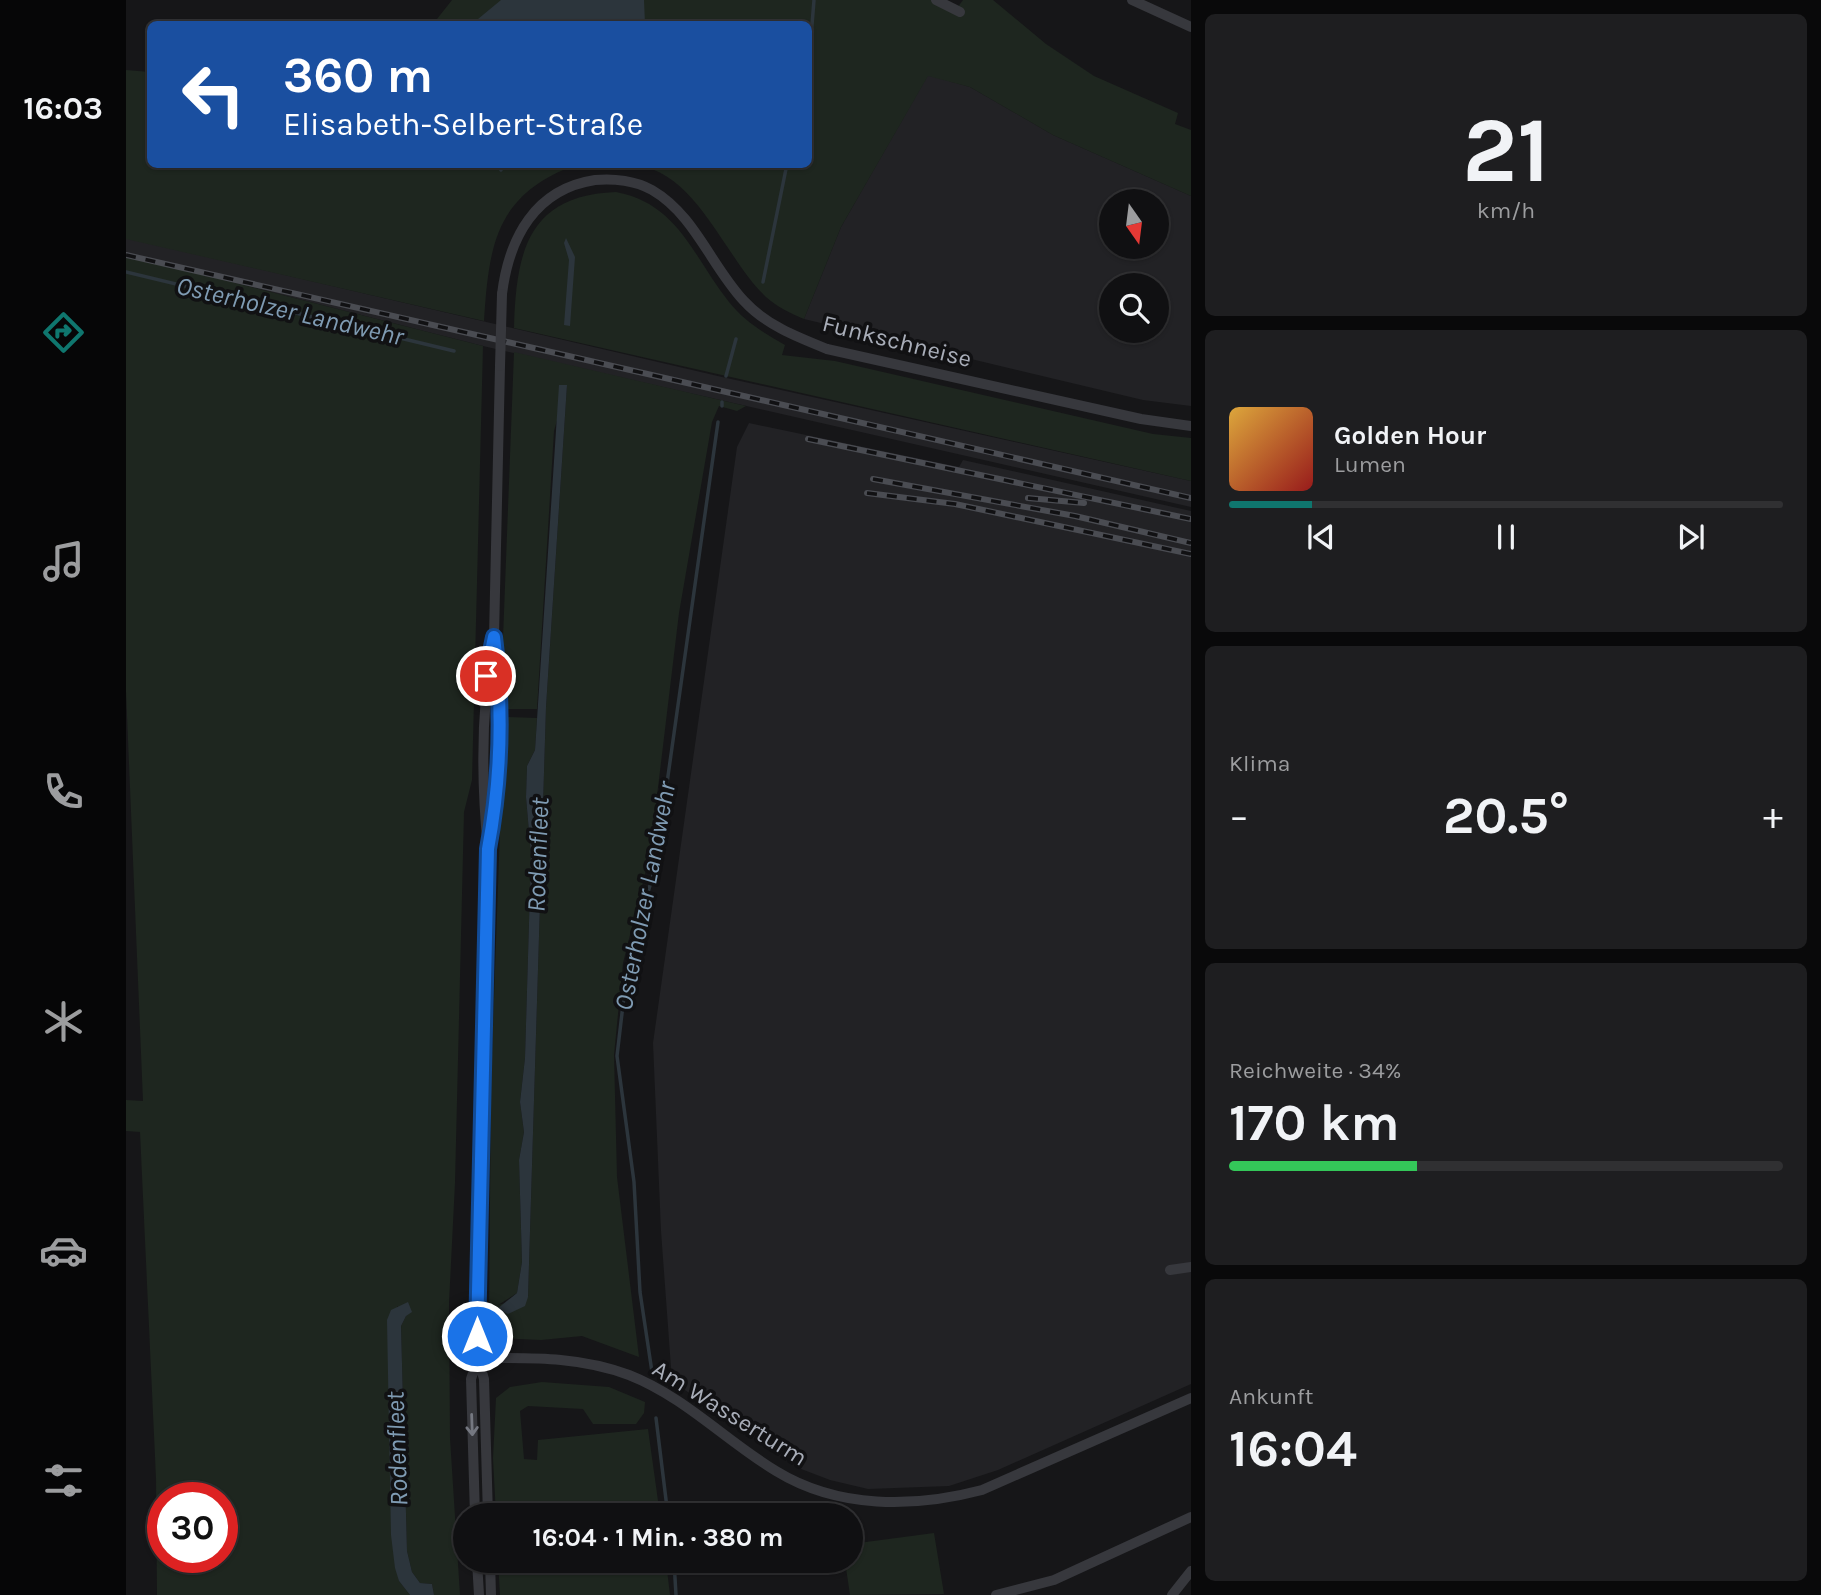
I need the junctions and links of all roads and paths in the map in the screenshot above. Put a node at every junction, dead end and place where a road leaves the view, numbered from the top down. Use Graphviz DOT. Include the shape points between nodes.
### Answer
graph roads {
  1 [pos="936,0"];
  2 [pos="1132,0"];
  3 [pos="955,6"];
  4 [pos="1191,27"];
  5 [pos="1191,426"];
  6 [pos="1191,1267"];
  7 [pos="1170,1270"];
  8 [pos="478,1358"];
  9 [pos="1191,1398"];
  10 [pos="475,1503"];
  11 [pos="488,1503"];
  12 [pos="1191,1517"];
  13 [pos="1191,1571"];
  14 [pos="478,1573"];
  15 [pos="490,1573"];
  16 [pos="479,1595"];
  17 [pos="491,1595"];
  18 [pos="996,1595"];
  19 [pos="1172,1595"];
  1 -- 3 [label="street"];
  2 -- 4 [label="street"];
  5 -- 8 [label="street, Funkschneise, bridge" via="827,349 788,333 745,302 678,210 629,181 579,183 538,206 516,236 502,294 494,637 500,713 496,810 488,849"];
  6 -- 7 [label="street"];
  8 -- 9 [label="street, Am Wasserturm" via="550,1357 606,1367 670,1396 777,1472 818,1490 893,1503 947,1499 982,1490"];
  8 -- 10 [label="street, one-way" via="471,1379"];
  8 -- 11 [label="street" via="484,1378"];
  12 -- 18 [label="street" via="1065,1575"];
  13 -- 19 [label="street"];
  14 -- 16 [label="street"];
  15 -- 17 [label="street"];
}
